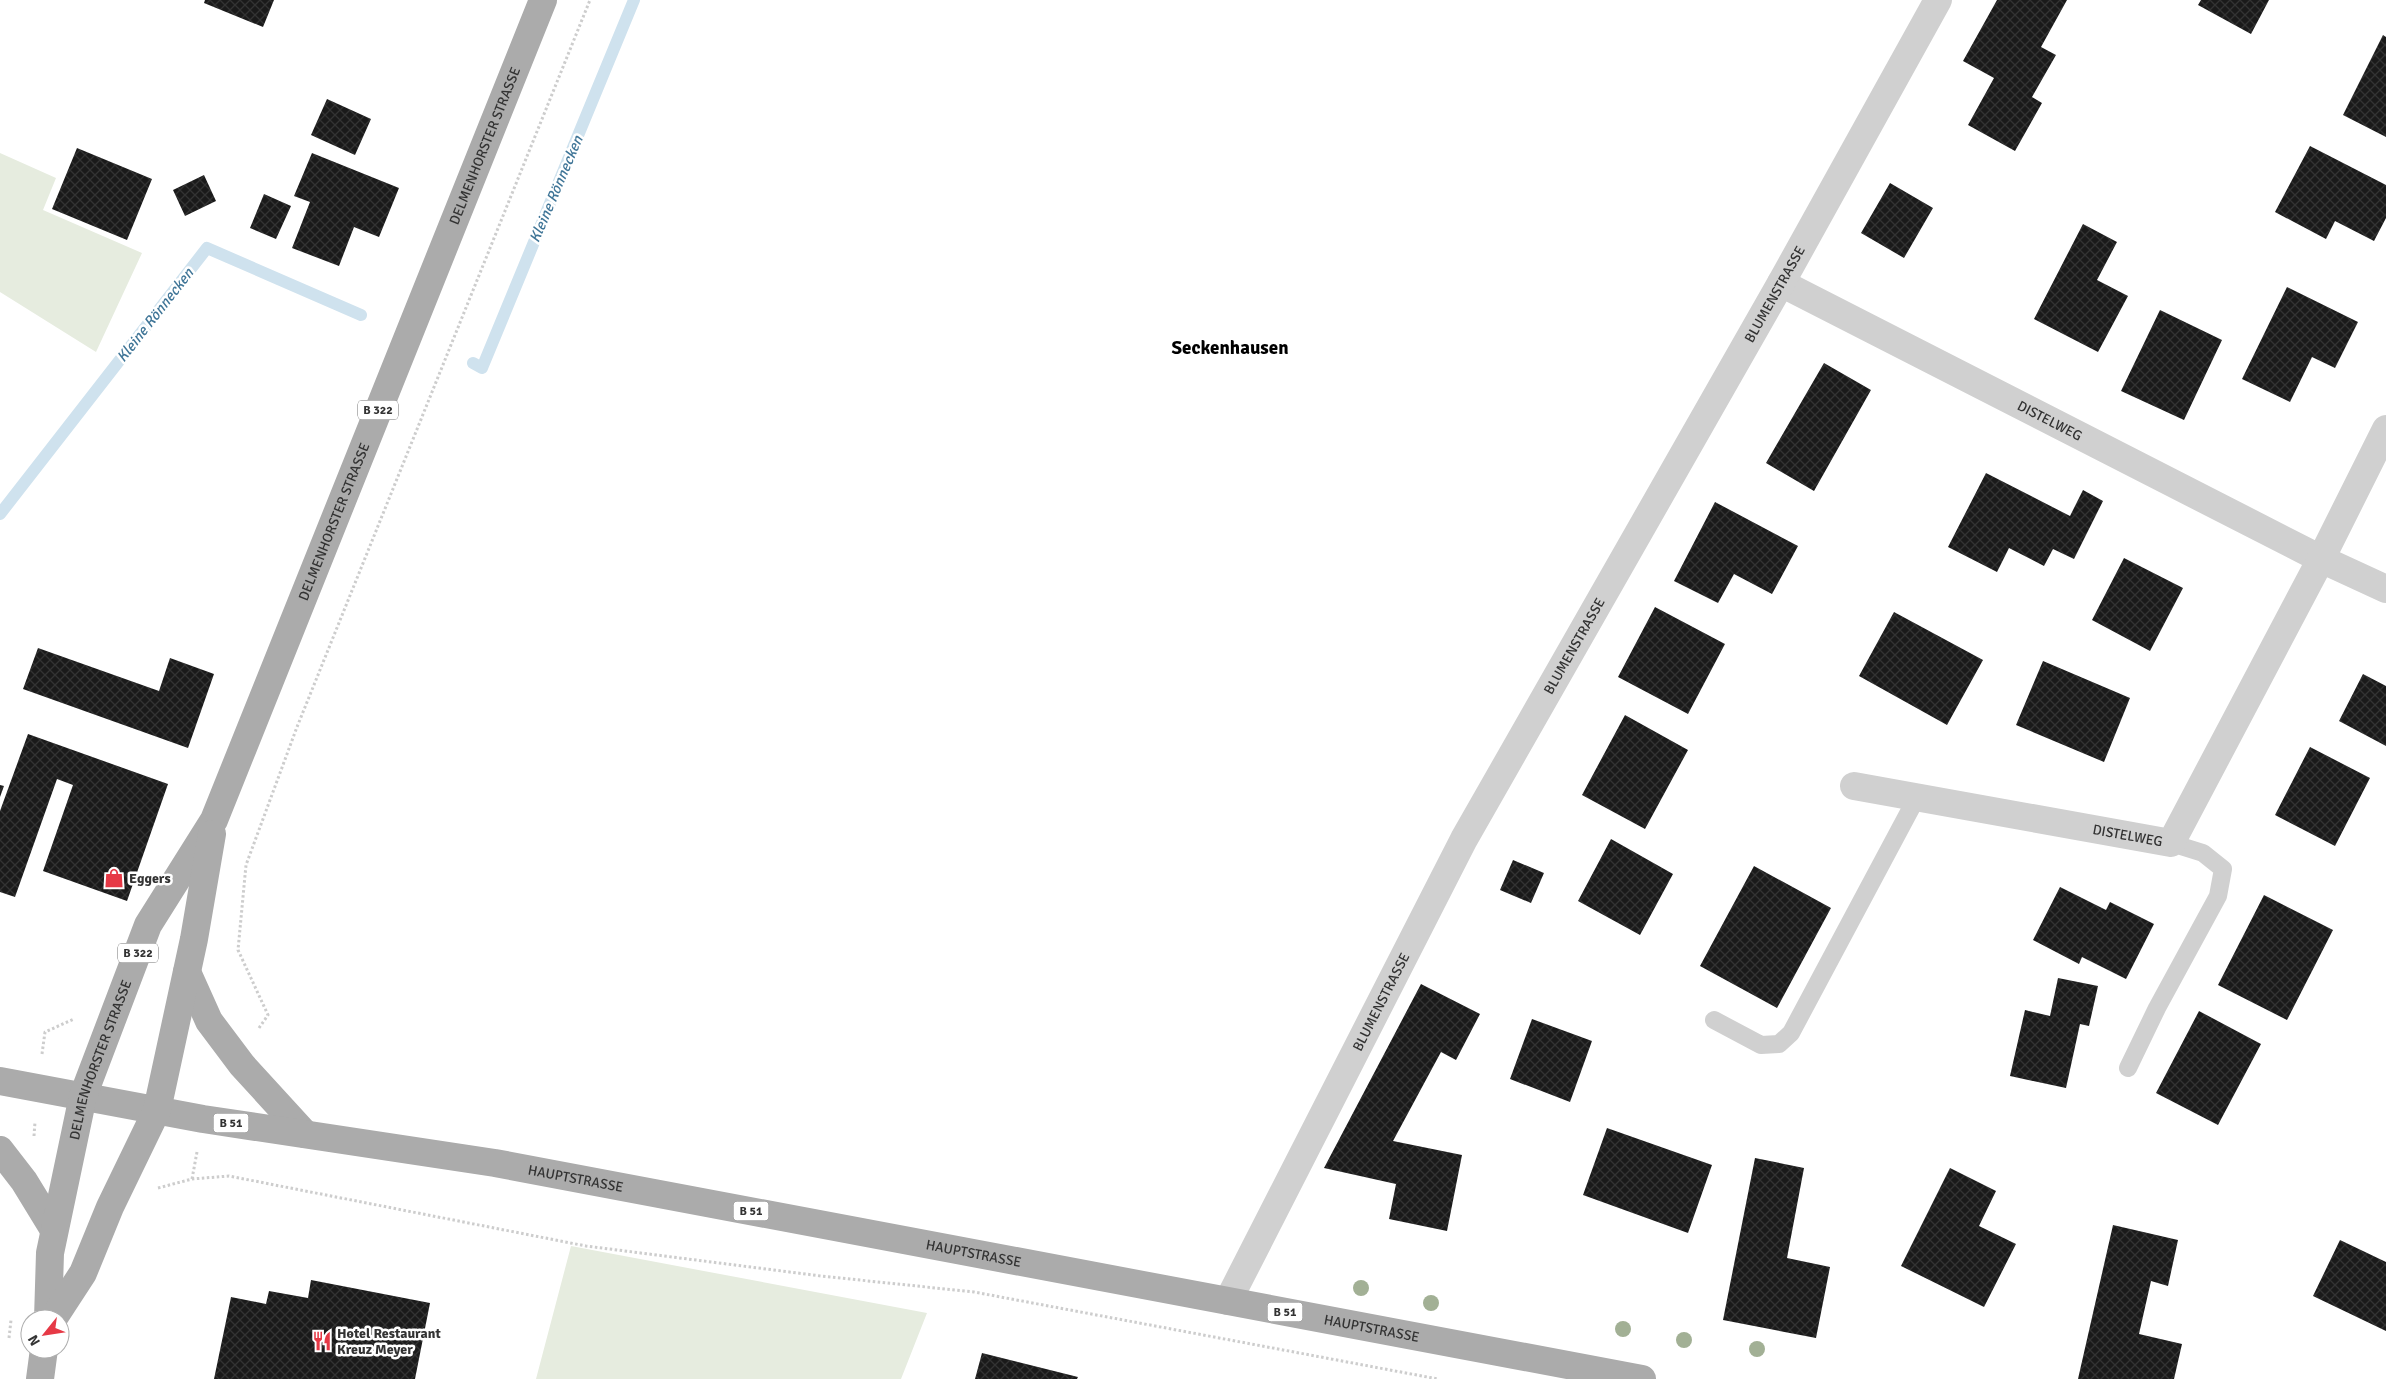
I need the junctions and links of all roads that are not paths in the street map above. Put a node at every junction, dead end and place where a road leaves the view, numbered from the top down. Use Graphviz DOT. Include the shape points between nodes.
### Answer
graph roads {
  1 [pos="543,0"];
  2 [pos="1938,0"];
  3 [pos="1780,283"];
  4 [pos="2386,429"];
  5 [pos="2321,559"];
  6 [pos="2386,589"];
  7 [pos="1854,786"];
  8 [pos="1917,798"];
  9 [pos="214,820"];
  10 [pos="2172,843"];
  11 [pos="187,972"];
  12 [pos="1714,1020"];
  13 [pos="2128,1068"];
  14 [pos="0,1082"];
  15 [pos="83,1096"];
  16 [pos="157,1110"];
  17 [pos="305,1134"];
  18 [pos="3,1155"];
  19 [pos="54,1230"];
  20 [pos="1228,1301"];
  21 [pos="48,1309"];
  22 [pos="60,1309"];
  23 [pos="43,1359"];
  24 [pos="40,1379"];
  25 [pos="1642,1379"];
  1 -- 9 [label="main road, DELMENHORSTER STRASSE / B 322"];
  2 -- 3 [label="street, BLUMENSTRASSE"];
  3 -- 5 [label="street, DISTELWEG"];
  3 -- 20 [label="street, BLUMENSTRASSE" via="1464,839"];
  4 -- 5 [label="street, DISTELWEG"];
  5 -- 6 [label="street, DISTELWEG"];
  5 -- 10 [label="street, DISTELWEG"];
  7 -- 8 [label="street, DISTELWEG"];
  8 -- 10 [label="street, DISTELWEG"];
  8 -- 12 [label="lane" via="1791,1033 1779,1044 1761,1045"];
  9 -- 11 [label="main road, DELMENHORSTER STRASSE / B 322"];
  9 -- 15 [label="main road, DELMENHORSTER STRASSE / B 322" via="148,925"];
  10 -- 13 [label="lane" via="2203,854 2223,869 2218,896"];
  11 -- 16 [label="main road, DELMENHORSTER STRASSE / B 322"];
  11 -- 17 [label="main road" via="209,1021"];
  14 -- 15 [label="main road, B 51"];
  15 -- 16 [label="main road, B 51"];
  15 -- 19 [label="main road, DELMENHORSTER STRASSE / B 322"];
  16 -- 17 [label="main road, B 51"];
  16 -- 22 [label="main road, DELMENHORSTER STRASSE / B 322" via="83,1273"];
  17 -- 20 [label="main road, HAUPTSTRASSE / B 51" via="496,1162"];
  18 -- 19 [label="main road"];
  19 -- 21 [label="main road, DELMENHORSTER STRASSE / B 322"];
  20 -- 25 [label="main road, HAUPTSTRASSE / B 51"];
  23 -- 24 [label="main road"];
}
